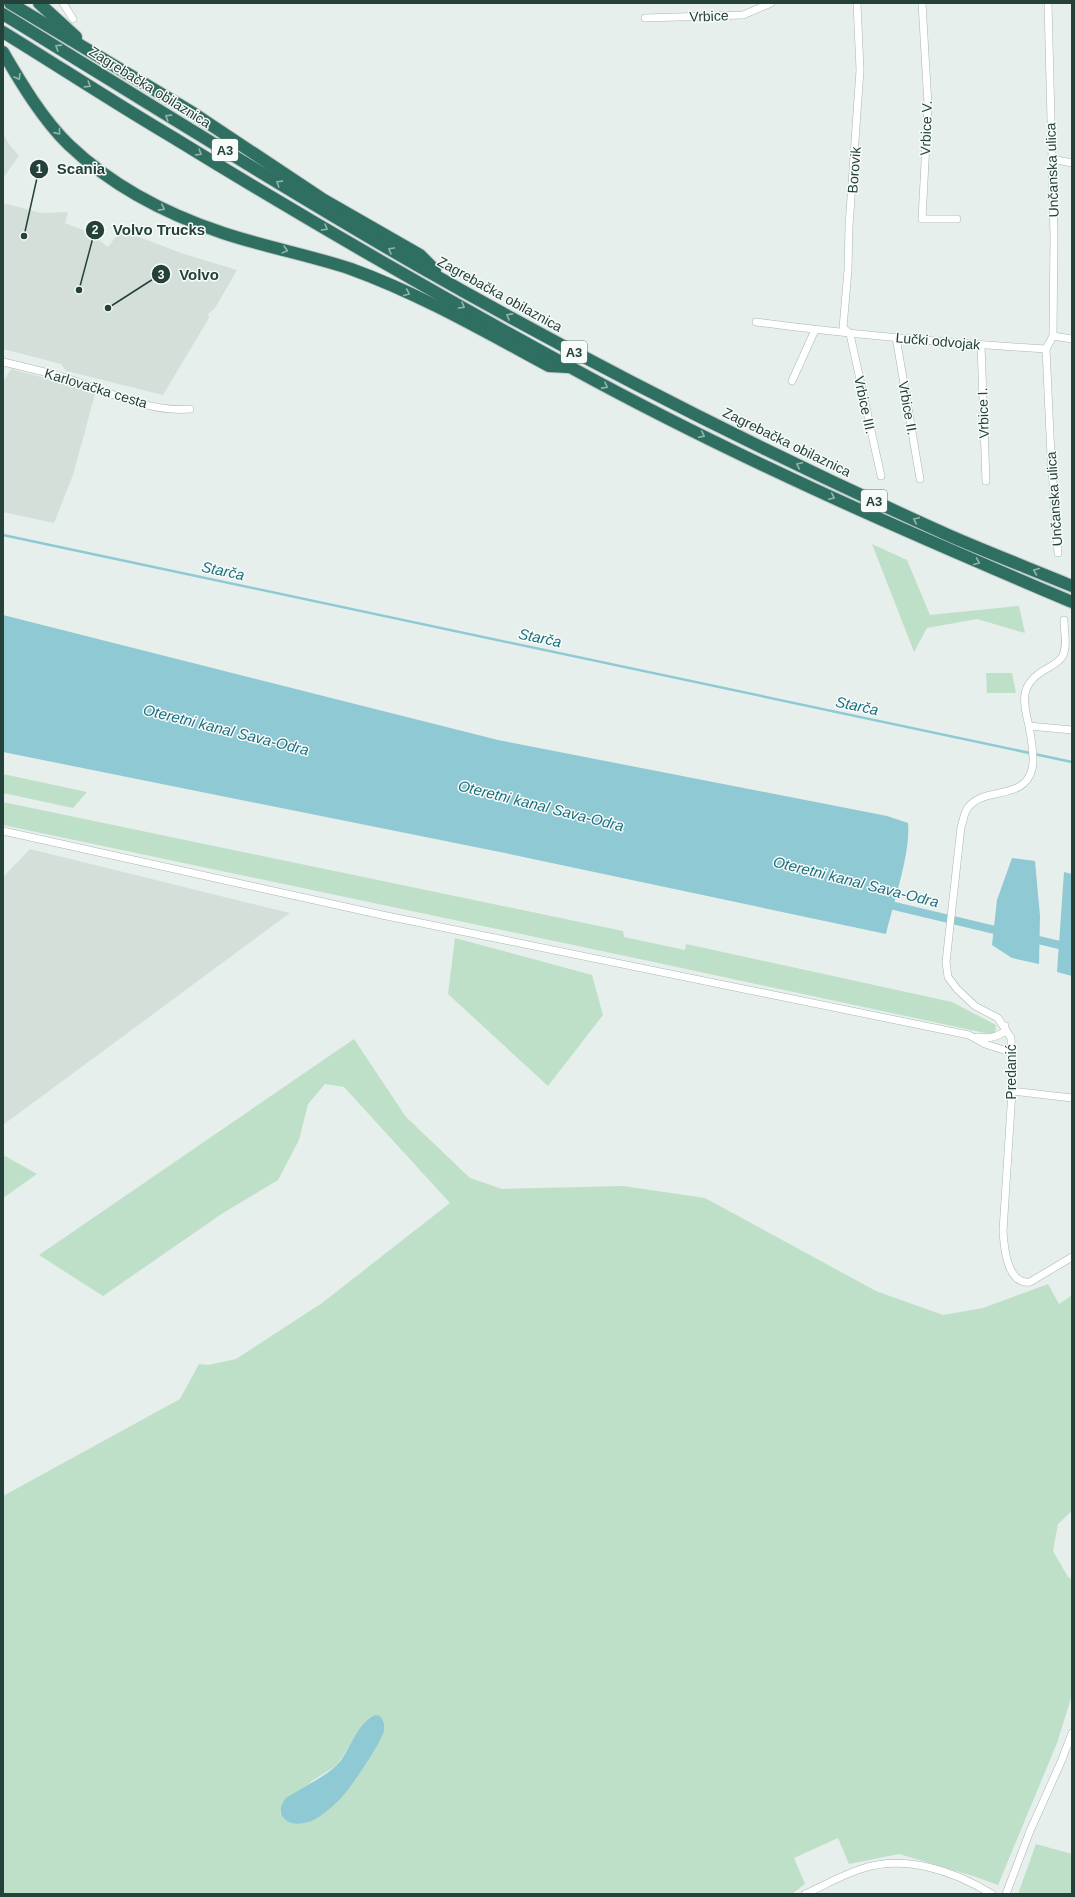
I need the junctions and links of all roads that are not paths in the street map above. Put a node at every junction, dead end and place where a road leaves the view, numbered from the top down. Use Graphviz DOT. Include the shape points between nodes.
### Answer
graph roads {
  1 [pos="10,3"];
  2 [pos="39,3"];
  3 [pos="63,3"];
  4 [pos="771,3"];
  5 [pos="857,3"];
  6 [pos="922,3"];
  7 [pos="1048,3"];
  8 [pos="3,14"];
  9 [pos="645,18"];
  10 [pos="73,19"];
  11 [pos="3,32"];
  12 [pos="3,42"];
  13 [pos="3,52"];
  14 [pos="55,64"];
  15 [pos="112,64"];
  16 [pos="1052,160"];
  17 [pos="1072,163"];
  18 [pos="957,219"];
  19 [pos="449,283"];
  20 [pos="756,322"];
  21 [pos="815,330"];
  22 [pos="850,334"];
  23 [pos="1053,336"];
  24 [pos="896,337"];
  25 [pos="1072,339"];
  26 [pos="981,345"];
  27 [pos="1046,349"];
  28 [pos="3,362"];
  29 [pos="571,368"];
  30 [pos="792,381"];
  31 [pos="190,409"];
  32 [pos="881,476"];
  33 [pos="920,479"];
  34 [pos="986,481"];
  35 [pos="1058,553"];
  36 [pos="1072,586"];
  37 [pos="1072,602"];
  38 [pos="1064,620"];
  39 [pos="1029,726"];
  40 [pos="1072,730"];
  41 [pos="3,832"];
  42 [pos="1004,1026"];
  43 [pos="969,1035"];
  44 [pos="1010,1052"];
  45 [pos="1012,1091"];
  46 [pos="1072,1098"];
  47 [pos="1072,1257"];
  48 [pos="1072,1733"];
  49 [pos="805,1894"];
  50 [pos="992,1894"];
  51 [pos="1006,1894"];
  1 -- 15 [label="highway" via="88,52"];
  2 -- 15 [label="highway"];
  3 -- 10 [label="street"];
  4 -- 9 [label="street, Vrbice" via="743,15"];
  5 -- 22 [label="street, Borovik" via="860,70 843,328"];
  6 -- 18 [label="street, Vrbice V." via="928,105 922,219"];
  7 -- 16 [label="street, Unčanska ulica"];
  19 -- 8 [label="highway, Zagrebačka obilaznica / A3, one-way" via="173,120"];
  11 -- 14 [label="highway, Zagrebačka obilaznica / A3"];
  12 -- 14 [label="highway" via="39,63"];
  13 -- 29 [label="highway, one-way" via="34,102 69,144 117,184 176,216 223,233 351,269 432,303 549,366"];
  14 -- 29 [label="highway, Zagrebačka obilaznica / A3, one-way" via="308,219"];
  15 -- 19 [label="highway" via="200,118 324,200 420,255"];
  16 -- 17 [label="street"];
  16 -- 23 [label="street, Unčanska ulica"];
  36 -- 19 [label="highway, Zagrebačka obilaznica / A3, one-way" via="950,536 734,434 604,368"];
  20 -- 21 [label="street, Lučki odvojak"];
  21 -- 22 [label="street, Lučki odvojak"];
  21 -- 30 [label="street"];
  22 -- 24 [label="street, Lučki odvojak"];
  22 -- 32 [label="street, Vrbice III."];
  23 -- 25 [label="street"];
  23 -- 27 [label="street"];
  24 -- 26 [label="street, Lučki odvojak"];
  24 -- 33 [label="street, Vrbice II."];
  26 -- 27 [label="street, Lučki odvojak"];
  26 -- 34 [label="street, Vrbice I."];
  27 -- 35 [label="street, Unčanska ulica"];
  28 -- 31 [label="street, Karlovačka cesta" via="68,378 148,405 176,410"];
  29 -- 37 [label="highway, Zagrebačka obilaznica / A3, one-way" via="792,479 941,547"];
  38 -- 39 [label="street, Predanić" via="1065,650 1062,658 1030,680 1025,690 1024,701"];
  39 -- 40 [label="street"];
  39 -- 42 [label="street, Predanić" via="1032,769 1027,780 1020,788 982,797 967,809 961,827 947,944 948,977 975,1006 998,1018"];
  41 -- 43 [label="street" via="382,915"];
  42 -- 43 [label="street" via="1004,1032 991,1038"];
  42 -- 44 [label="street, Predanić" via="1011,1038"];
  43 -- 44 [label="street" via="985,1044"];
  44 -- 45 [label="street, Predanić"];
  45 -- 46 [label="street"];
  45 -- 47 [label="street, Predanić" via="1002,1231 1011,1270 1017,1279 1024,1283 1030,1282"];
  48 -- 51 [label="street"];
  49 -- 50 [label="street" via="861,1868 913,1864 974,1883"];
}
